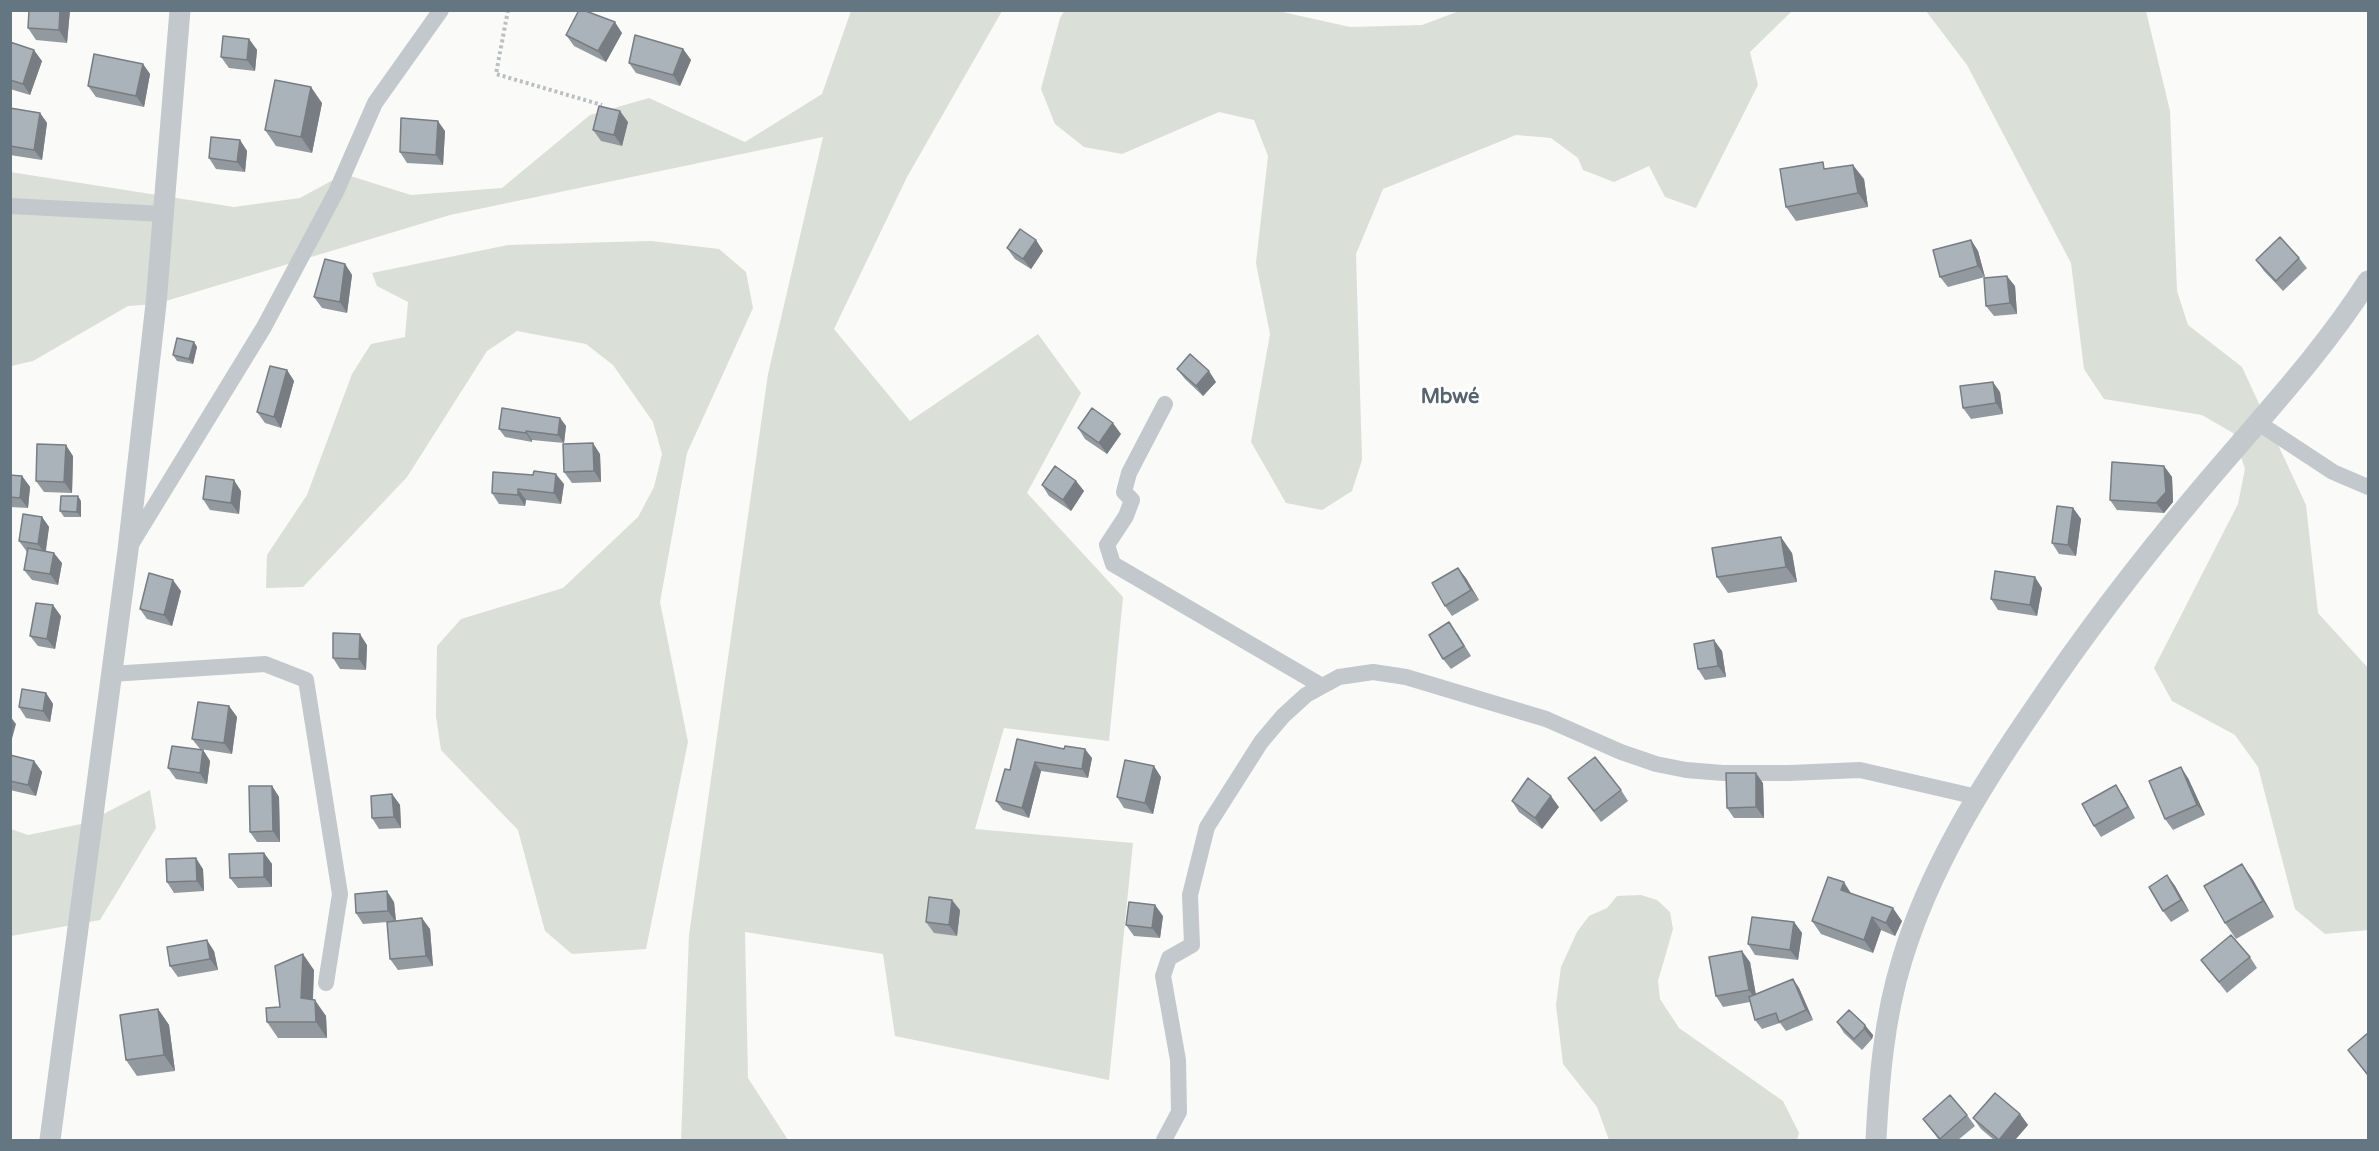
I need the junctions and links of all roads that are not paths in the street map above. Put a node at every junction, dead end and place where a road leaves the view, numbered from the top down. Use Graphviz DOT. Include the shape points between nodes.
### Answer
graph roads {
  1 [pos="180,10"];
  2 [pos="441,10"];
  3 [pos="10,206"];
  4 [pos="164,214"];
  5 [pos="2368,281"];
  6 [pos="1165,404"];
  7 [pos="2257,422"];
  8 [pos="2368,487"];
  9 [pos="128,550"];
  10 [pos="111,674"];
  11 [pos="1322,686"];
  12 [pos="1977,797"];
  13 [pos="326,982"];
  14 [pos="50,1140"];
  15 [pos="1164,1140"];
  16 [pos="1876,1140"];
  1 -- 4 [label="street"];
  2 -- 9 [label="street" via="375,103 336,192 264,327"];
  3 -- 4 [label="street"];
  4 -- 9 [label="street"];
  5 -- 7 [label="street"];
  6 -- 11 [label="street" via="1129,473 1124,492 1131,500 1126,516 1107,545 1113,564"];
  7 -- 8 [label="street" via="2332,472"];
  7 -- 12 [label="street" via="2099,616"];
  9 -- 10 [label="street"];
  10 -- 13 [label="street" via="265,664 306,680 340,894"];
  10 -- 14 [label="street"];
  11 -- 12 [label="street" via="1339,677 1372,672 1406,677 1546,719 1656,764 1723,773 1860,770"];
  11 -- 15 [label="street" via="1283,716 1261,742 1207,827 1190,895 1192,945 1168,958 1163,976 1178,1060 1179,1112"];
  12 -- 16 [label="street" via="1924,902 1902,960 1882,1051"];
}
